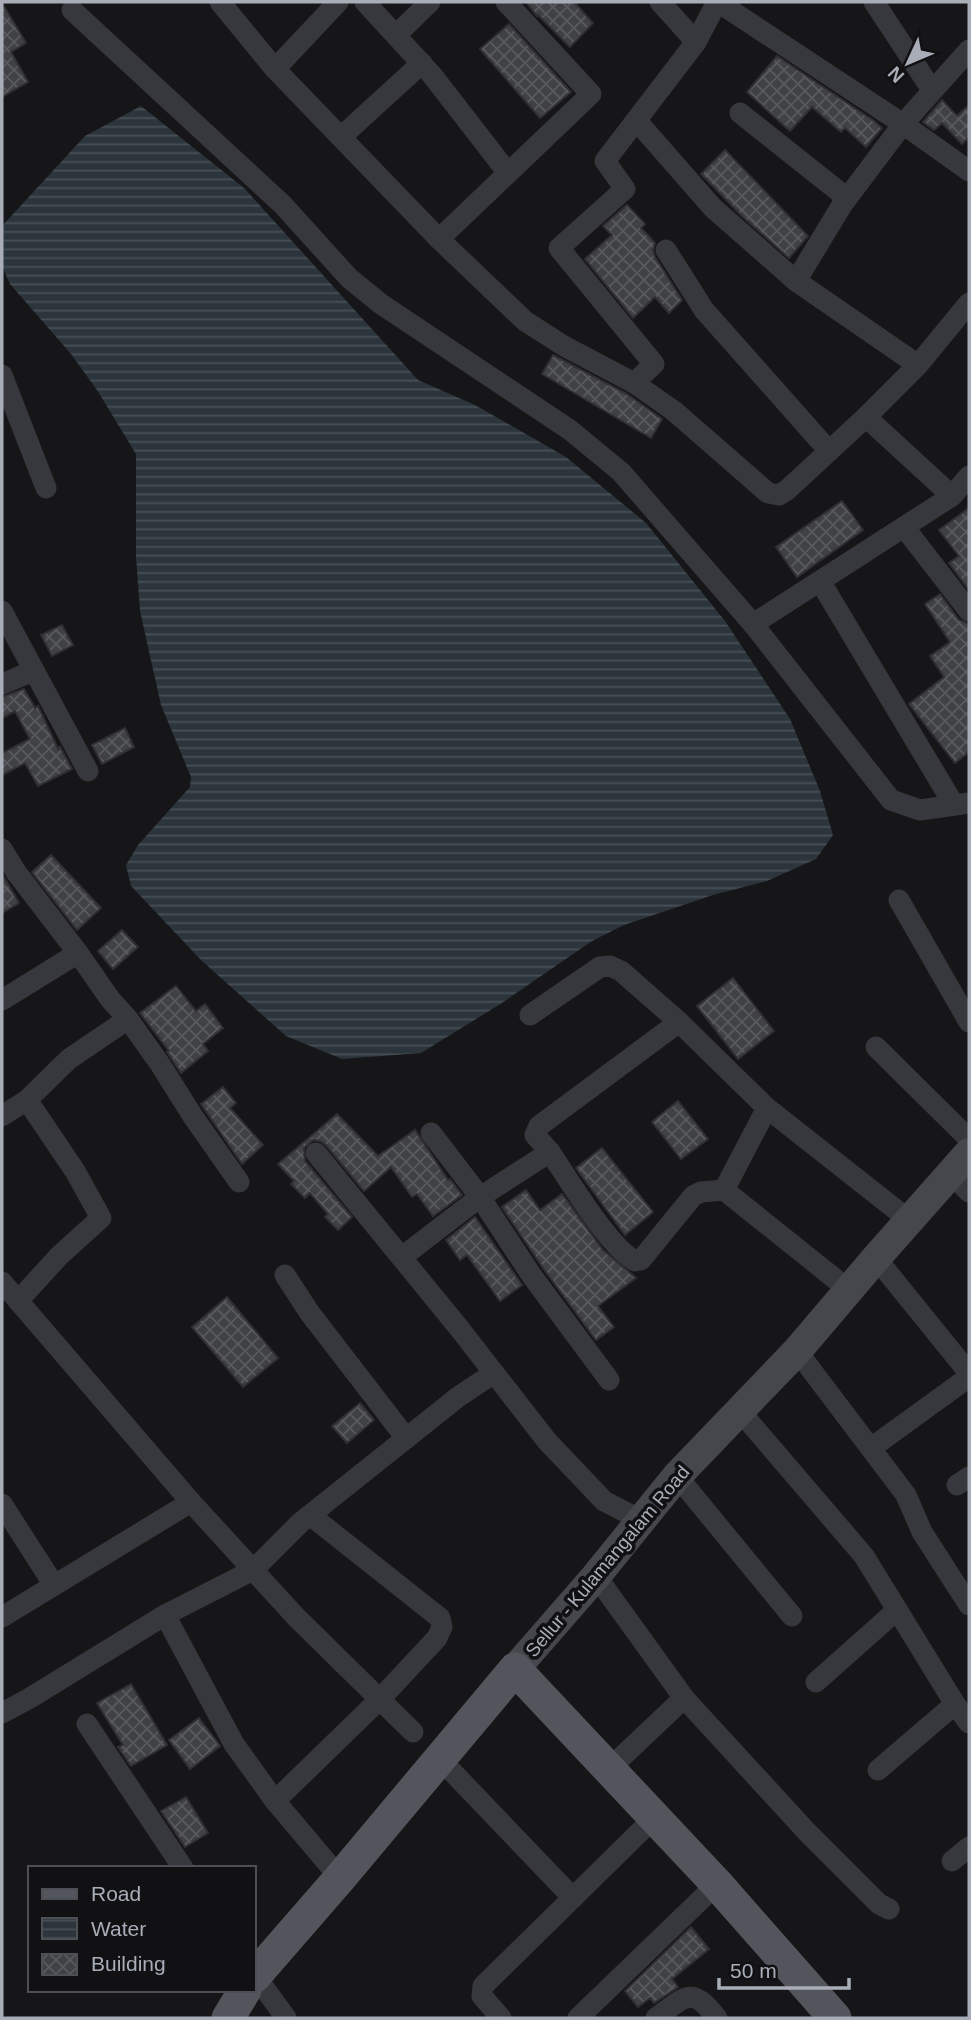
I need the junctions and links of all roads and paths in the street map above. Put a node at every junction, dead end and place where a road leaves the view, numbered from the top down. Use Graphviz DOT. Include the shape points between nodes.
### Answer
graph roads {
  1 [pos="220,2"];
  2 [pos="338,2"];
  3 [pos="365,2"];
  4 [pos="430,2"];
  5 [pos="506,2"];
  6 [pos="660,2"];
  7 [pos="717,2"];
  8 [pos="874,2"];
  9 [pos="73,4"];
  10 [pos="396,35"];
  11 [pos="696,42"];
  12 [pos="969,50"];
  13 [pos="422,63"];
  14 [pos="275,69"];
  15 [pos="932,90"];
  16 [pos="740,113"];
  17 [pos="636,120"];
  18 [pos="903,124"];
  19 [pos="341,137"];
  20 [pos="969,171"];
  21 [pos="508,173"];
  22 [pos="847,198"];
  23 [pos="439,239"];
  24 [pos="666,250"];
  25 [pos="796,281"];
  26 [pos="969,303"];
  27 [pos="918,365"];
  28 [pos="2,375"];
  29 [pos="634,383"];
  30 [pos="866,417"];
  31 [pos="829,451"];
  32 [pos="969,476"];
  33 [pos="46,488"];
  34 [pos="952,496"];
  35 [pos="904,527"];
  36 [pos="820,581"];
  37 [pos="2,611"];
  38 [pos="969,611"];
  39 [pos="753,624"];
  40 [pos="33,671"];
  41 [pos="2,684"];
  42 [pos="88,771"];
  43 [pos="962,804"];
  44 [pos="2,849"];
  45 [pos="899,900"];
  46 [pos="78,953"];
  47 [pos="2,1000"];
  48 [pos="530,1016"];
  49 [pos="128,1019"];
  50 [pos="679,1022"];
  51 [pos="969,1023"];
  52 [pos="876,1047"];
  53 [pos="27,1100"];
  54 [pos="766,1108"];
  55 [pos="2,1116"];
  56 [pos="431,1133"];
  57 [pos="969,1139"];
  58 [pos="550,1152"];
  59 [pos="316,1153"];
  60 [pos="963,1173"];
  61 [pos="239,1181"];
  62 [pos="714,1190"];
  63 [pos="480,1197"];
  64 [pos="909,1220"];
  65 [pos="402,1257"];
  66 [pos="876,1258"];
  67 [pos="285,1275"];
  68 [pos="2,1282"];
  69 [pos="849,1290"];
  70 [pos="18,1301"];
  71 [pos="797,1351"];
  72 [pos="494,1373"];
  73 [pos="969,1375"];
  74 [pos="609,1380"];
  75 [pos="739,1410"];
  76 [pos="406,1438"];
  77 [pos="871,1448"];
  78 [pos="677,1476"];
  79 [pos="191,1502"];
  80 [pos="2,1504"];
  81 [pos="310,1515"];
  82 [pos="641,1520"];
  83 [pos="253,1570"];
  84 [pos="596,1576"];
  85 [pos="54,1585"];
  86 [pos="969,1605"];
  87 [pos="897,1609"];
  88 [pos="165,1615"];
  89 [pos="792,1616"];
  90 [pos="2,1617"];
  91 [pos="515,1669"];
  92 [pos="816,1682"];
  93 [pos="380,1698"];
  94 [pos="684,1698"];
  95 [pos="955,1704"];
  96 [pos="2,1713"];
  97 [pos="969,1723"];
  98 [pos="87,1724"];
  99 [pos="413,1732"];
  100 [pos="440,1759"];
  101 [pos="609,1769"];
  102 [pos="878,1770"];
  103 [pos="275,1801"];
  104 [pos="654,1817"];
  105 [pos="969,1847"];
  106 [pos="952,1861"];
  107 [pos="182,1866"];
  108 [pos="335,1870"];
  109 [pos="717,1884"];
  110 [pos="573,1898"];
  111 [pos="889,1909"];
  112 [pos="256,1972"];
  113 [pos="256,1978"];
  114 [pos="244,1992"];
  115 [pos="228,2018"];
  116 [pos="286,2018"];
  117 [pos="500,2018"];
  118 [pos="578,2018"];
  119 [pos="656,2018"];
  120 [pos="717,2018"];
  121 [pos="835,2018"];
  1 -- 14 [label="street"];
  2 -- 14 [label="street"];
  3 -- 10 [label="street"];
  4 -- 10 [label="street"];
  5 -- 21 [label="street" via="591,94"];
  6 -- 11 [label="street"];
  7 -- 11 [label="street"];
  7 -- 18 [label="street"];
  8 -- 15 [label="street"];
  9 -- 39 [label="street" via="283,205 349,278 570,430 621,472"];
  10 -- 13 [label="street"];
  11 -- 17 [label="street"];
  12 -- 15 [label="street"];
  13 -- 19 [label="street"];
  13 -- 21 [label="street"];
  14 -- 19 [label="street"];
  15 -- 18 [label="street"];
  16 -- 22 [label="street"];
  17 -- 25 [label="street" via="713,208"];
  17 -- 29 [label="street" via="605,161 625,189 559,248 654,363"];
  18 -- 20 [label="street"];
  18 -- 22 [label="street"];
  19 -- 23 [label="street"];
  21 -- 23 [label="street"];
  22 -- 25 [label="street"];
  23 -- 29 [label="street" via="525,321"];
  24 -- 31 [label="street" via="704,310"];
  25 -- 27 [label="street"];
  26 -- 27 [label="street"];
  27 -- 30 [label="street"];
  28 -- 33 [label="street"];
  29 -- 31 [label="street" via="674,411 768,492 779,495 788,490"];
  30 -- 31 [label="street"];
  30 -- 34 [label="street"];
  32 -- 34 [label="street"];
  34 -- 35 [label="street"];
  35 -- 36 [label="street"];
  35 -- 38 [label="street"];
  36 -- 39 [label="street"];
  36 -- 43 [label="street"];
  37 -- 40 [label="street"];
  39 -- 43 [label="street" via="891,800 920,810"];
  40 -- 41 [label="street"];
  40 -- 42 [label="street"];
  44 -- 46 [label="street"];
  45 -- 51 [label="street"];
  46 -- 47 [label="street"];
  46 -- 49 [label="street"];
  48 -- 50 [label="street" via="600,967 610,966"];
  49 -- 53 [label="street" via="69,1059"];
  49 -- 61 [label="street"];
  50 -- 54 [label="street"];
  50 -- 58 [label="street" via="539,1126 535,1135"];
  52 -- 57 [label="street"];
  53 -- 55 [label="street"];
  53 -- 70 [label="street" via="101,1218"];
  54 -- 62 [label="street"];
  54 -- 64 [label="street"];
  56 -- 63 [label="street"];
  58 -- 62 [label="street" via="597,1220 635,1261 641,1260 693,1196"];
  58 -- 63 [label="street"];
  59 -- 65 [label="street"];
  60 -- 64 [label="main road, Sellur - Kulamangalam Road"];
  62 -- 69 [label="street"];
  63 -- 65 [label="street"];
  63 -- 74 [label="street"];
  64 -- 66 [label="main road, Sellur - Kulamangalam Road"];
  65 -- 72 [label="street"];
  66 -- 69 [label="main road, Sellur - Kulamangalam Road"];
  66 -- 73 [label="street"];
  67 -- 76 [label="street"];
  68 -- 70 [label="street"];
  69 -- 71 [label="main road, Sellur - Kulamangalam Road"];
  70 -- 79 [label="street"];
  71 -- 75 [label="main road, Sellur - Kulamangalam Road"];
  71 -- 77 [label="street"];
  72 -- 76 [label="street"];
  72 -- 82 [label="street" via="547,1441 604,1502"];
  73 -- 77 [label="street"];
  75 -- 78 [label="main road, Sellur - Kulamangalam Road"];
  75 -- 87 [label="street" via="864,1556"];
  76 -- 81 [label="street"];
  77 -- 86 [label="street" via="906,1495 922,1532"];
  78 -- 82 [label="main road, Sellur - Kulamangalam Road"];
  78 -- 89 [label="street"];
  79 -- 83 [label="street"];
  79 -- 85 [label="street"];
  80 -- 85 [label="street"];
  81 -- 83 [label="street"];
  81 -- 93 [label="street" via="440,1618 437,1638"];
  82 -- 84 [label="main road, Sellur - Kulamangalam Road"];
  83 -- 88 [label="street"];
  83 -- 93 [label="street"];
  84 -- 91 [label="main road, Sellur - Kulamangalam Road"];
  84 -- 94 [label="street"];
  85 -- 90 [label="street"];
  87 -- 92 [label="street"];
  87 -- 95 [label="street"];
  88 -- 96 [label="street"];
  88 -- 103 [label="street" via="234,1744"];
  91 -- 100 [label="main road, Sellur - Kulamangalam Road"];
  91 -- 101 [label="main road"];
  93 -- 99 [label="street"];
  93 -- 103 [label="street"];
  94 -- 101 [label="street"];
  94 -- 111 [label="street" via="807,1832"];
  95 -- 97 [label="street"];
  95 -- 102 [label="street"];
  98 -- 107 [label="street"];
  100 -- 108 [label="main road, Sellur - Kulamangalam Road"];
  100 -- 110 [label="street"];
  101 -- 104 [label="main road"];
  103 -- 108 [label="street"];
  104 -- 109 [label="main road"];
  104 -- 110 [label="street"];
  105 -- 106 [label="street"];
  108 -- 112 [label="main road, Sellur - Kulamangalam Road"];
  109 -- 118 [label="street"];
  109 -- 121 [label="main road"];
  110 -- 117 [label="street" via="483,1986 482,1996"];
  113 -- 116 [label="street"];
  114 -- 115 [label="main road"];
  119 -- 120 [label="street" via="692,1996 703,2001"];
}
